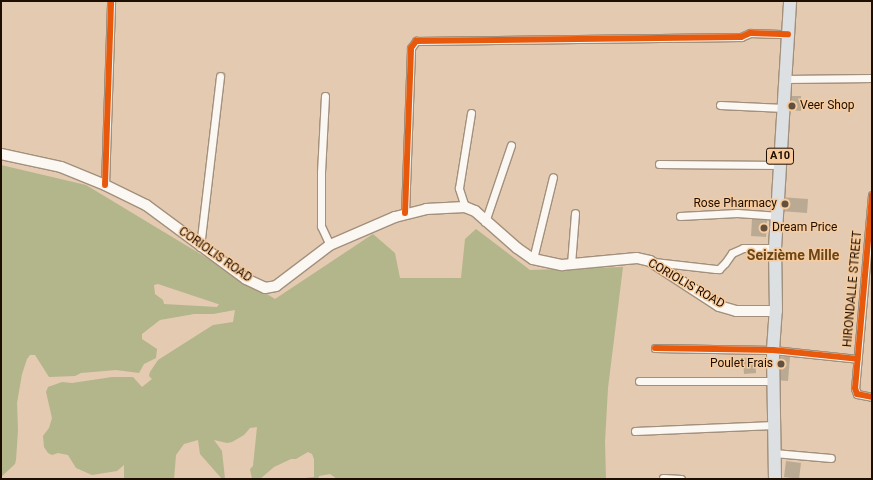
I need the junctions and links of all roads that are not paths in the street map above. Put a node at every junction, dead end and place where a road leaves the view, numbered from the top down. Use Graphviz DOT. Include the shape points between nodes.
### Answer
graph roads {
  1 [pos="111,1"];
  2 [pos="790,1"];
  3 [pos="788,34"];
  4 [pos="220,76"];
  5 [pos="872,78"];
  6 [pos="786,79"];
  7 [pos="325,96"];
  8 [pos="720,106"];
  9 [pos="784,108"];
  10 [pos="471,113"];
  11 [pos="511,145"];
  12 [pos="1,154"];
  13 [pos="659,164"];
  14 [pos="780,165"];
  15 [pos="553,177"];
  16 [pos="105,185"];
  17 [pos="872,195"];
  18 [pos="465,207"];
  19 [pos="405,213"];
  20 [pos="575,213"];
  21 [pos="680,216"];
  22 [pos="776,216"];
  23 [pos="485,222"];
  24 [pos="330,245"];
  25 [pos="200,247"];
  26 [pos="775,248"];
  27 [pos="533,258"];
  28 [pos="650,261"];
  29 [pos="571,264"];
  30 [pos="869,270"];
  31 [pos="776,311"];
  32 [pos="655,348"];
  33 [pos="773,350"];
  34 [pos="858,359"];
  35 [pos="639,381"];
  36 [pos="773,381"];
  37 [pos="872,398"];
  38 [pos="774,425"];
  39 [pos="635,431"];
  40 [pos="774,453"];
  41 [pos="831,458"];
  42 [pos="663,478"];
  43 [pos="681,479"];
  44 [pos="775,479"];
  1 -- 16 [label="street"];
  2 -- 3 [label="main road, A10"];
  3 -- 6 [label="main road, A10"];
  3 -- 19 [label="street" via="750,33 740,37 416,41 411,48"];
  4 -- 25 [label="street"];
  5 -- 6 [label="street"];
  6 -- 9 [label="main road, A10"];
  7 -- 24 [label="street" via="321,226"];
  8 -- 9 [label="street"];
  9 -- 14 [label="main road, A10"];
  10 -- 18 [label="street" via="459,188"];
  11 -- 23 [label="street"];
  12 -- 16 [label="main road, CORIOLIS ROAD" via="60,167"];
  13 -- 14 [label="street"];
  14 -- 22 [label="main road, A10"];
  15 -- 27 [label="street"];
  16 -- 25 [label="main road, CORIOLIS ROAD" via="146,205"];
  17 -- 30 [label="street, HIRONDALLE STREET"];
  18 -- 19 [label="main road, CORIOLIS ROAD"];
  18 -- 23 [label="main road, CORIOLIS ROAD" via="475,211"];
  19 -- 24 [label="main road, CORIOLIS ROAD"];
  20 -- 29 [label="street"];
  21 -- 22 [label="street" via="737,213"];
  22 -- 26 [label="main road, A10"];
  23 -- 27 [label="main road, CORIOLIS ROAD"];
  24 -- 25 [label="main road, CORIOLIS ROAD" via="276,286 264,288 246,279"];
  26 -- 28 [label="street" via="743,248 732,253 720,269"];
  26 -- 31 [label="main road, A10"];
  27 -- 29 [label="main road, CORIOLIS ROAD" via="562,265"];
  28 -- 29 [label="main road, CORIOLIS ROAD" via="637,258"];
  28 -- 31 [label="main road, CORIOLIS ROAD" via="719,306 736,311"];
  30 -- 34 [label="street, HIRONDALLE STREET"];
  31 -- 33 [label="main road, A10"];
  32 -- 33 [label="street"];
  33 -- 34 [label="street"];
  33 -- 36 [label="main road, A10"];
  34 -- 37 [label="street, HIRONDALLE STREET" via="855,388 857,394"];
  35 -- 36 [label="street"];
  36 -- 38 [label="main road, A10"];
  38 -- 39 [label="street"];
  38 -- 40 [label="main road, A10"];
  40 -- 41 [label="street"];
  40 -- 44 [label="main road, A10"];
  42 -- 43 [label="street"];
}
